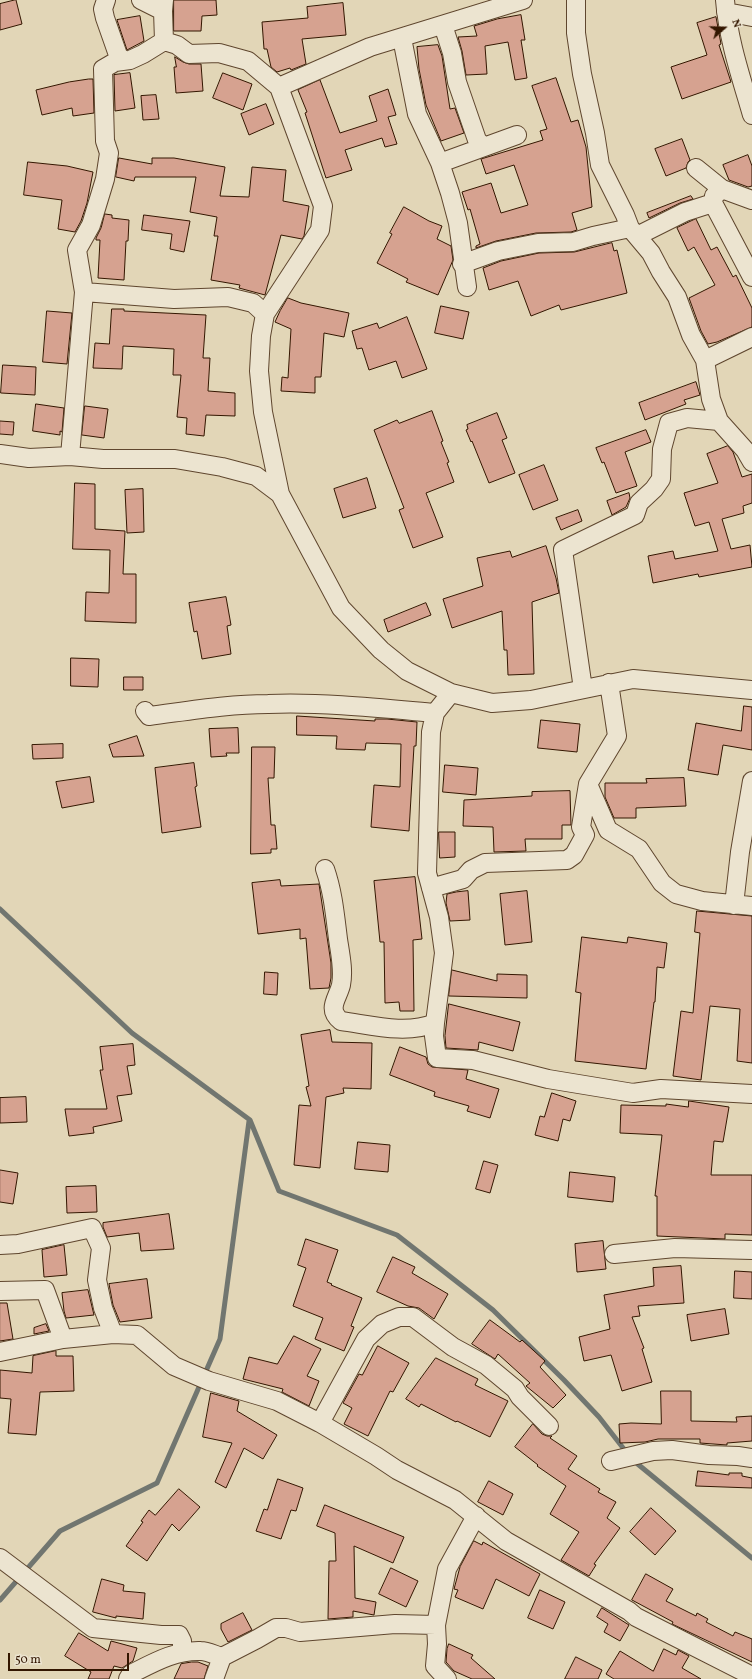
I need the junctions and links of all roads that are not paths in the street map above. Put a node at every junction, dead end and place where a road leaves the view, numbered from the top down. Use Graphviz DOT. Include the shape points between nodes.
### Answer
graph roads {
  1 [pos="106,0"];
  2 [pos="141,0"];
  3 [pos="523,0"];
  4 [pos="576,0"];
  5 [pos="164,6"];
  6 [pos="725,6"];
  7 [pos="478,7"];
  8 [pos="752,17"];
  9 [pos="444,25"];
  10 [pos="402,38"];
  11 [pos="164,41"];
  12 [pos="123,60"];
  13 [pos="279,87"];
  14 [pos="752,114"];
  15 [pos="517,135"];
  16 [pos="484,147"];
  17 [pos="440,163"];
  18 [pos="696,168"];
  19 [pos="718,196"];
  20 [pos="752,200"];
  21 [pos="634,232"];
  22 [pos="746,257"];
  23 [pos="462,264"];
  24 [pos="752,277"];
  25 [pos="466,287"];
  26 [pos="84,292"];
  27 [pos="265,314"];
  28 [pos="752,336"];
  29 [pos="705,360"];
  30 [pos="719,421"];
  31 [pos="0,454"];
  32 [pos="70,456"];
  33 [pos="752,462"];
  34 [pos="280,494"];
  35 [pos="609,683"];
  36 [pos="583,689"];
  37 [pos="752,690"];
  38 [pos="452,693"];
  39 [pos="145,711"];
  40 [pos="435,713"];
  41 [pos="752,781"];
  42 [pos="588,784"];
  43 [pos="325,869"];
  44 [pos="431,888"];
  45 [pos="734,905"];
  46 [pos="752,906"];
  47 [pos="435,1023"];
  48 [pos="752,1094"];
  49 [pos="0,1245"];
  50 [pos="752,1250"];
  51 [pos="614,1254"];
  52 [pos="0,1292"];
  53 [pos="114,1334"];
  54 [pos="63,1339"];
  55 [pos="0,1352"];
  56 [pos="320,1423"];
  57 [pos="549,1426"];
  58 [pos="752,1458"];
  59 [pos="611,1461"];
  60 [pos="476,1516"];
  61 [pos="0,1558"];
  62 [pos="436,1625"];
  63 [pos="182,1652"];
  64 [pos="222,1656"];
  65 [pos="752,1676"];
  66 [pos="128,1679"];
  67 [pos="214,1679"];
  68 [pos="447,1679"];
  1 -- 12 [label="street" via="103,9 105,18 118,55"];
  2 -- 5 [label="street"];
  3 -- 7 [label="street"];
  4 -- 21 [label="street" via="576,34 600,165"];
  5 -- 11 [label="street"];
  6 -- 8 [label="street"];
  6 -- 14 [label="street"];
  7 -- 9 [label="street"];
  9 -- 10 [label="street"];
  9 -- 16 [label="street" via="457,82 477,140"];
  10 -- 13 [label="street" via="370,47"];
  10 -- 17 [label="street" via="418,114"];
  11 -- 12 [label="street" via="143,54 130,60"];
  11 -- 13 [label="street" via="189,54 219,53 248,61"];
  12 -- 26 [label="street" via="103,69 105,141 109,153 105,179 91,225 77,250"];
  13 -- 27 [label="street" via="323,206 320,230"];
  15 -- 16 [label="street"];
  16 -- 17 [label="street"];
  17 -- 23 [label="street" via="458,223"];
  18 -- 19 [label="street"];
  19 -- 20 [label="street"];
  19 -- 21 [label="street"];
  19 -- 22 [label="street"];
  21 -- 23 [label="street" via="593,236 573,242 531,244 498,251"];
  21 -- 29 [label="street" via="651,253 677,297 691,335"];
  22 -- 24 [label="street"];
  23 -- 25 [label="street"];
  26 -- 27 [label="street" via="174,298 228,296 253,303"];
  26 -- 32 [label="street"];
  27 -- 34 [label="street" via="259,371"];
  28 -- 29 [label="street"];
  29 -- 30 [label="street" via="711,399"];
  30 -- 33 [label="street" via="745,450"];
  30 -- 36 [label="street" via="687,418 669,423 662,450 661,479 639,503 635,515 563,550"];
  31 -- 32 [label="street" via="29,458"];
  32 -- 34 [label="street" via="103,459 175,459 222,467 256,476"];
  34 -- 38 [label="street" via="341,608 381,650 407,671"];
  35 -- 36 [label="street"];
  35 -- 37 [label="street" via="632,679"];
  35 -- 42 [label="street" via="617,736"];
  36 -- 38 [label="street" via="531,700 492,703"];
  38 -- 40 [label="street"];
  39 -- 40 [label="street" via="149,716 266,704 311,704"];
  40 -- 44 [label="street" via="431,732 427,873"];
  41 -- 45 [label="street"];
  42 -- 44 [label="street" via="581,827 585,835 574,855 567,860 485,863 470,870 463,879"];
  42 -- 45 [label="street" via="608,830 639,849 662,883 676,894 702,901"];
  43 -- 47 [label="street" via="332,890 341,961 341,986 336,997 335,1017 341,1021 410,1030 425,1028"];
  44 -- 47 [label="street" via="439,917 444,954"];
  45 -- 46 [label="street"];
  47 -- 48 [label="street" via="434,1036 438,1058 473,1060 548,1079 633,1093 661,1089"];
  49 -- 53 [label="street" via="18,1244 92,1228 100,1248 98,1280 103,1308"];
  50 -- 51 [label="street" via="675,1248"];
  52 -- 54 [label="street" via="45,1290"];
  53 -- 54 [label="street"];
  53 -- 56 [label="street" via="137,1335 174,1366 209,1381 277,1401"];
  54 -- 55 [label="street"];
  56 -- 57 [label="street" via="366,1339 382,1324 399,1317 413,1317 453,1347 486,1365 515,1389"];
  56 -- 60 [label="street" via="397,1470 455,1500"];
  58 -- 59 [label="street" via="672,1450 653,1451"];
  60 -- 62 [label="street" via="447,1568"];
  60 -- 65 [label="street" via="506,1541 636,1617"];
  61 -- 63 [label="street" via="94,1628 179,1635"];
  62 -- 64 [label="street" via="395,1624 300,1632 276,1628"];
  62 -- 68 [label="street" via="435,1666"];
  63 -- 64 [label="street" via="202,1651"];
  63 -- 66 [label="street" via="131,1674"];
  64 -- 67 [label="street"];
}
